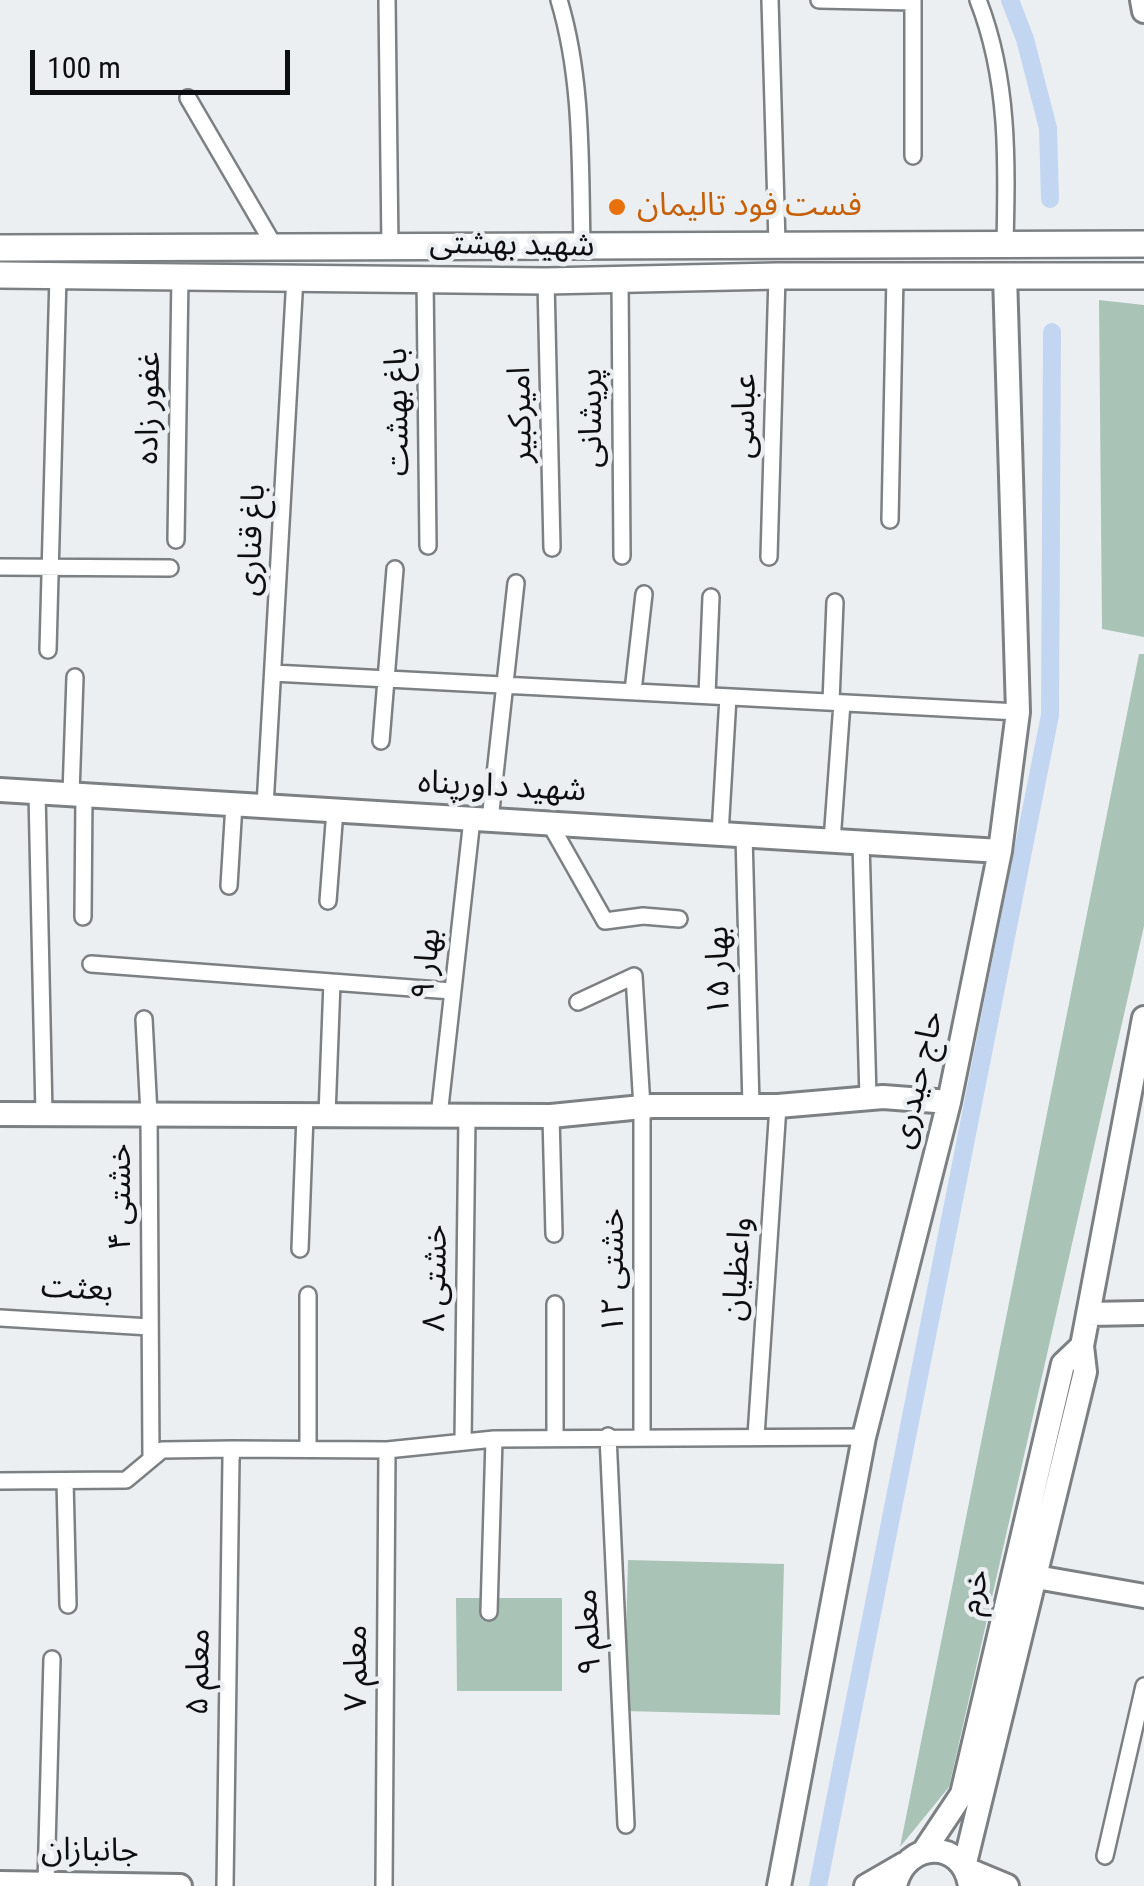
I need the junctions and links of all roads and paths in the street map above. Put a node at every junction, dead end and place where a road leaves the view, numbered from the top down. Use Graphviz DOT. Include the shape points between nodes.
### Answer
graph roads {
  1 [pos="387,0"];
  2 [pos="560,0"];
  3 [pos="770,0"];
  4 [pos="819,0"];
  5 [pos="978,0"];
  6 [pos="1142,0"];
  7 [pos="912,1"];
  8 [pos="1144,11"];
  9 [pos="188,98"];
  10 [pos="912,156"];
  11 [pos="1142,240"];
  12 [pos="777,244"];
  13 [pos="1006,244"];
  14 [pos="582,246"];
  15 [pos="275,247"];
  16 [pos="390,247"];
  17 [pos="0,248"];
  18 [pos="0,276"];
  19 [pos="58,276"];
  20 [pos="180,276"];
  21 [pos="776,276"];
  22 [pos="895,276"];
  23 [pos="1005,276"];
  24 [pos="1144,276"];
  25 [pos="296,277"];
  26 [pos="424,278"];
  27 [pos="620,280"];
  28 [pos="546,281"];
  29 [pos="890,520"];
  30 [pos="176,540"];
  31 [pos="428,546"];
  32 [pos="552,548"];
  33 [pos="622,556"];
  34 [pos="769,556"];
  35 [pos="0,567"];
  36 [pos="52,568"];
  37 [pos="170,568"];
  38 [pos="395,569"];
  39 [pos="516,583"];
  40 [pos="644,594"];
  41 [pos="711,597"];
  42 [pos="835,602"];
  43 [pos="48,650"];
  44 [pos="273,673"];
  45 [pos="76,677"];
  46 [pos="386,679"];
  47 [pos="505,685"];
  48 [pos="633,692"];
  49 [pos="707,696"];
  50 [pos="728,697"];
  51 [pos="836,702"];
  52 [pos="1018,712"];
  53 [pos="381,741"];
  54 [pos="0,790"];
  55 [pos="37,792"];
  56 [pos="77,795"];
  57 [pos="234,804"];
  58 [pos="266,806"];
  59 [pos="335,810"];
  60 [pos="481,819"];
  61 [pos="550,824"];
  62 [pos="732,834"];
  63 [pos="832,840"];
  64 [pos="861,842"];
  65 [pos="1000,851"];
  66 [pos="229,886"];
  67 [pos="328,901"];
  68 [pos="82,917"];
  69 [pos="679,919"];
  70 [pos="90,964"];
  71 [pos="332,982"];
  72 [pos="452,992"];
  73 [pos="578,1002"];
  74 [pos="1144,1018"];
  75 [pos="144,1019"];
  76 [pos="868,1098"];
  77 [pos="949,1102"];
  78 [pos="751,1106"];
  79 [pos="778,1106"];
  80 [pos="642,1107"];
  81 [pos="0,1114"];
  82 [pos="44,1114"];
  83 [pos="149,1114"];
  84 [pos="316,1115"];
  85 [pos="439,1116"];
  86 [pos="467,1116"];
  87 [pos="551,1116"];
  88 [pos="554,1234"];
  89 [pos="300,1249"];
  90 [pos="308,1295"];
  91 [pos="556,1304"];
  92 [pos="1144,1313"];
  93 [pos="1088,1314"];
  94 [pos="0,1318"];
  95 [pos="150,1326"];
  96 [pos="1082,1346"];
  97 [pos="555,1436"];
  98 [pos="608,1436"];
  99 [pos="642,1436"];
  100 [pos="756,1436"];
  101 [pos="864,1436"];
  102 [pos="494,1438"];
  103 [pos="463,1442"];
  104 [pos="308,1449"];
  105 [pos="387,1450"];
  106 [pos="232,1454"];
  107 [pos="151,1459"];
  108 [pos="0,1481"];
  109 [pos="65,1481"];
  110 [pos="1036,1578"];
  111 [pos="1144,1596"];
  112 [pos="68,1605"];
  113 [pos="490,1612"];
  114 [pos="52,1659"];
  115 [pos="1144,1686"];
  116 [pos="972,1796"];
  117 [pos="626,1824"];
  118 [pos="1105,1856"];
  119 [pos="908,1867"];
  120 [pos="967,1874"];
  121 [pos="6,1884"];
  122 [pos="46,1884"];
  123 [pos="161,1886"];
  124 [pos="180,1886"];
  125 [pos="225,1886"];
  126 [pos="384,1886"];
  127 [pos="779,1886"];
  128 [pos="866,1886"];
  129 [pos="1007,1886"];
  1 -- 16 [label="street"];
  2 -- 14 [label="street" via="578,101"];
  3 -- 12 [label="street"];
  4 -- 7 [label="street"];
  5 -- 13 [label="street" via="1000,76"];
  6 -- 8 [label="street"];
  7 -- 10 [label="street"];
  9 -- 15 [label="street"];
  11 -- 13 [label="main road, شهید بهشتی"];
  12 -- 13 [label="main road, شهید بهشتی"];
  12 -- 14 [label="main road, شهید بهشتی"];
  14 -- 16 [label="main road, شهید بهشتی"];
  15 -- 16 [label="main road, شهید بهشتی"];
  15 -- 17 [label="main road, شهید بهشتی"];
  18 -- 19 [label="main road, شهید بهشتی"];
  19 -- 20 [label="main road, شهید بهشتی"];
  19 -- 36 [label="street"];
  20 -- 25 [label="main road, شهید بهشتی"];
  20 -- 30 [label="street, غفور زاده"];
  21 -- 22 [label="main road, شهید بهشتی"];
  21 -- 27 [label="main road, شهید بهشتی"];
  21 -- 34 [label="street, عباسی"];
  22 -- 23 [label="main road, شهید بهشتی"];
  22 -- 29 [label="street"];
  23 -- 24 [label="main road, شهید بهشتی"];
  23 -- 52 [label="street, حاج حیدری"];
  25 -- 26 [label="main road, شهید بهشتی"];
  25 -- 44 [label="street, باغ قناری"];
  26 -- 28 [label="main road, شهید بهشتی"];
  26 -- 31 [label="street, باغ بهشت"];
  27 -- 28 [label="main road, شهید بهشتی"];
  27 -- 33 [label="street, پریشانی"];
  28 -- 32 [label="street, امیرکبیر"];
  35 -- 36 [label="street"];
  36 -- 37 [label="street"];
  36 -- 43 [label="street"];
  38 -- 46 [label="street"];
  39 -- 47 [label="street, بهار ۹"];
  40 -- 48 [label="street"];
  41 -- 49 [label="street"];
  42 -- 51 [label="street"];
  44 -- 46 [label="street"];
  44 -- 58 [label="street, باغ قناری"];
  45 -- 56 [label="street"];
  46 -- 47 [label="street"];
  46 -- 53 [label="street"];
  47 -- 48 [label="street"];
  47 -- 60 [label="street, بهار ۹"];
  48 -- 49 [label="street"];
  49 -- 50 [label="street"];
  50 -- 51 [label="street"];
  50 -- 62 [label="street, بهار ۱۵"];
  51 -- 52 [label="street"];
  51 -- 63 [label="street"];
  52 -- 65 [label="street, حاج حیدری"];
  54 -- 55 [label="street, شهید داورپناه"];
  55 -- 56 [label="street, شهید داورپناه"];
  55 -- 82 [label="street"];
  56 -- 57 [label="street, شهید داورپناه"];
  56 -- 68 [label="street"];
  57 -- 58 [label="street, شهید داورپناه"];
  57 -- 66 [label="street"];
  58 -- 59 [label="street, شهید داورپناه"];
  59 -- 60 [label="street, شهید داورپناه"];
  59 -- 67 [label="street"];
  60 -- 61 [label="street, شهید داورپناه"];
  60 -- 72 [label="street, بهار ۹"];
  61 -- 62 [label="street, شهید داورپناه"];
  61 -- 69 [label="street" via="606,921"];
  62 -- 63 [label="street, شهید داورپناه"];
  62 -- 78 [label="street, بهار ۱۵"];
  63 -- 64 [label="street, شهید داورپناه"];
  64 -- 65 [label="street, شهید داورپناه"];
  64 -- 76 [label="street"];
  65 -- 77 [label="street, حاج حیدری"];
  70 -- 71 [label="street"];
  71 -- 72 [label="street"];
  71 -- 84 [label="street"];
  72 -- 85 [label="street, بهار ۹"];
  73 -- 80 [label="street, خشتی ۱۲" via="634,976"];
  74 -- 93 [label="street, خرم"];
  75 -- 83 [label="street, خشتی ۴"];
  76 -- 77 [label="street"];
  76 -- 79 [label="street"];
  77 -- 101 [label="street, حاج حیدری"];
  78 -- 79 [label="street"];
  78 -- 80 [label="street"];
  79 -- 100 [label="street, واعظیان"];
  80 -- 87 [label="street"];
  80 -- 99 [label="street, خشتی ۱۲"];
  81 -- 82 [label="street"];
  82 -- 83 [label="street"];
  83 -- 84 [label="street"];
  83 -- 95 [label="street, خشتی ۴"];
  84 -- 85 [label="street"];
  84 -- 89 [label="street"];
  85 -- 86 [label="street"];
  86 -- 87 [label="street"];
  86 -- 103 [label="street, خشتی ۸"];
  87 -- 88 [label="street"];
  90 -- 104 [label="street"];
  91 -- 97 [label="street"];
  92 -- 93 [label="street"];
  93 -- 96 [label="street, خرم"];
  94 -- 95 [label="street, بعثت"];
  95 -- 107 [label="street, خشتی ۴"];
  96 -- 110 [label="street, خرم" via="1086,1372"];
  96 -- 116 [label="street, خرم" via="1063,1364"];
  97 -- 98 [label="street"];
  97 -- 102 [label="street"];
  98 -- 99 [label="street"];
  98 -- 117 [label="street, معلم ۹"];
  99 -- 100 [label="street"];
  100 -- 101 [label="street"];
  101 -- 127 [label="street, حاج حیدری"];
  102 -- 103 [label="street"];
  102 -- 113 [label="street"];
  103 -- 105 [label="street"];
  104 -- 105 [label="street"];
  104 -- 106 [label="street"];
  105 -- 126 [label="street, معلم ۷"];
  106 -- 107 [label="street" via="162,1450"];
  106 -- 125 [label="street, معلم ۵"];
  107 -- 109 [label="street" via="126,1480"];
  108 -- 109 [label="street"];
  109 -- 112 [label="street"];
  110 -- 111 [label="street"];
  110 -- 116 [label="street, خرم"];
  114 -- 122 [label="street"];
  115 -- 118 [label="street"];
  116 -- 119 [label="street, خرم"];
  116 -- 120 [label="street, خرم"];
  119 -- 120 [label="street" via="948,1854"];
  119 -- 128 [label="street"];
  120 -- 129 [label="street"];
  121 -- 122 [label="street, جانبازان"];
  122 -- 123 [label="street, جانبازان"];
  123 -- 124 [label="street, جانبازان"];
}
